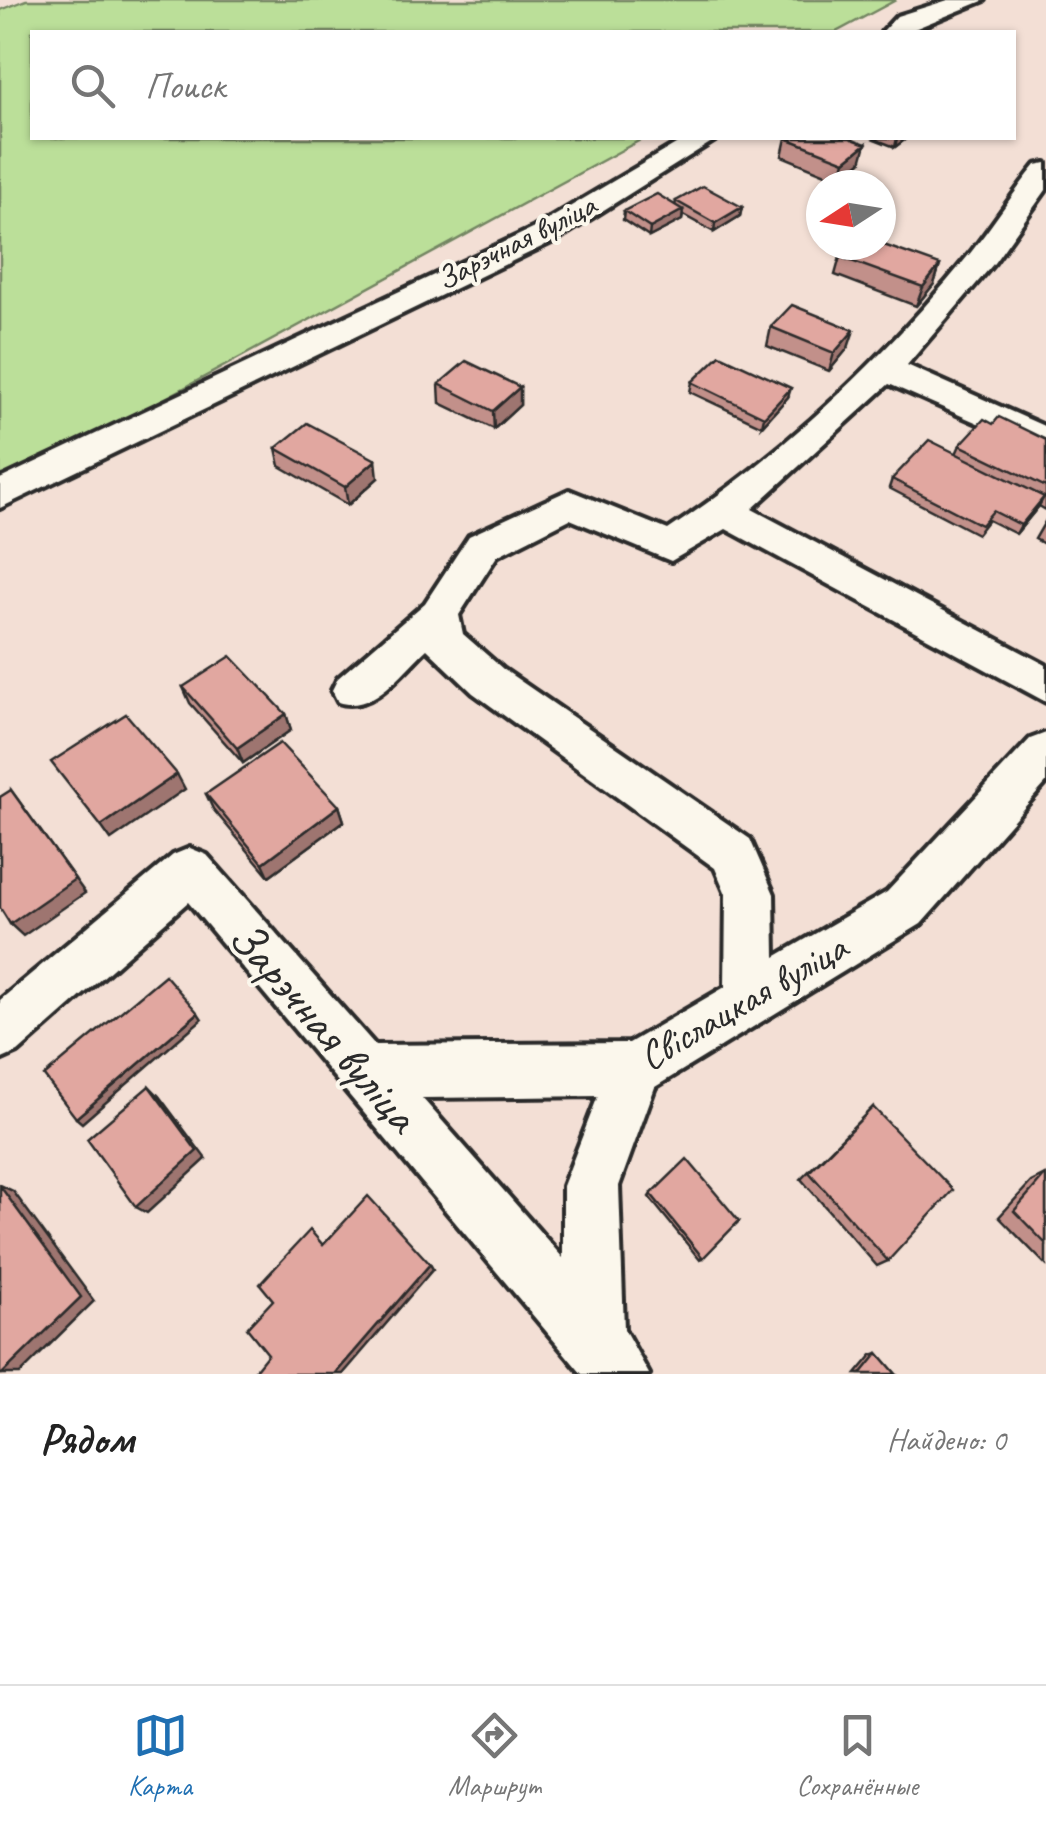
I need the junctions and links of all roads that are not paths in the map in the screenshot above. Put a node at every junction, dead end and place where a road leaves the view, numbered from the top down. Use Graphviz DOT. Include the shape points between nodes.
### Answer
graph roads {
  1 [pos="973,0"];
  2 [pos="896,30"];
  3 [pos="701,140"];
  4 [pos="1046,171"];
  5 [pos="884,368"];
  6 [pos="1046,441"];
  7 [pos="0,494"];
  8 [pos="727,512"];
  9 [pos="439,614"];
  10 [pos="1046,685"];
  11 [pos="353,690"];
  12 [pos="1046,752"];
  13 [pos="750,1000"];
  14 [pos="0,1034"];
  15 [pos="635,1069"];
  16 [pos="363,1072"];
  17 [pos="606,1356"];
  1 -- 2 [label="street" via="905,21"];
  3 -- 7 [label="street, Зарэчная вуліца" via="545,234"];
  4 -- 5 [label="street" via="983,257"];
  5 -- 6 [label="street"];
  5 -- 8 [label="street"];
  8 -- 9 [label="street" via="671,547 569,503 483,546"];
  8 -- 10 [label="street"];
  9 -- 11 [label="street"];
  9 -- 13 [label="street" via="444,642 488,681 733,854 750,894"];
  12 -- 13 [label="street, Свіслацкая вуліца" via="904,908"];
  13 -- 15 [label="street, Свіслацкая вуліца"];
  14 -- 16 [label="street, Зарэчная вуліца" via="190,870"];
  15 -- 16 [label="street, Свіслацкая вуліца"];
  15 -- 17 [label="street" via="591,1186"];
  16 -- 17 [label="street, Зарэчная вуліца"];
}
